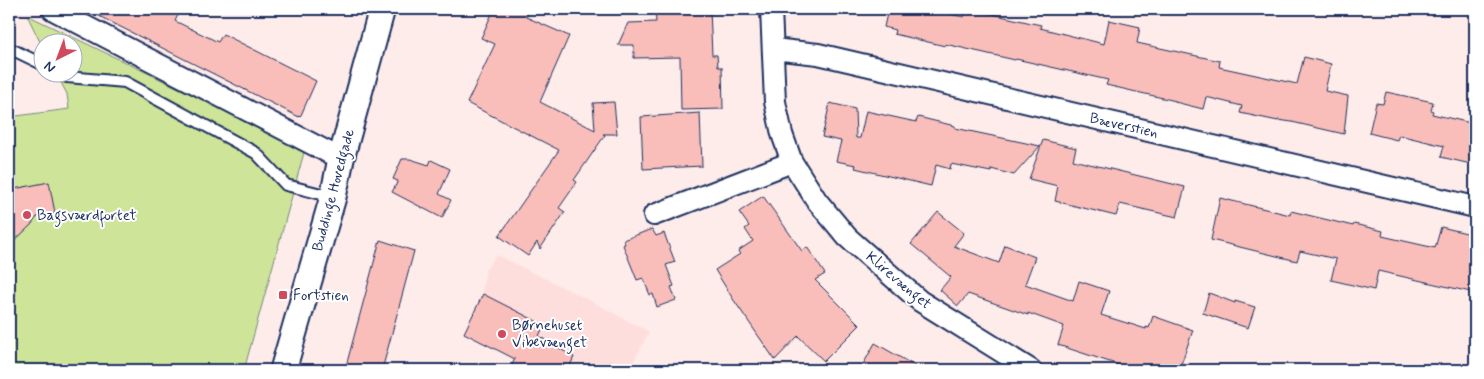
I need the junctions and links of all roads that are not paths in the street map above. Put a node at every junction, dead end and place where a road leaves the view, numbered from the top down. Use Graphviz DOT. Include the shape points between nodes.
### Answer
graph roads {
  1 [pos="52,9"];
  2 [pos="382,9"];
  3 [pos="771,9"];
  4 [pos="9,48"];
  5 [pos="773,49"];
  6 [pos="32,59"];
  7 [pos="82,78"];
  8 [pos="341,159"];
  9 [pos="792,162"];
  10 [pos="333,197"];
  11 [pos="1475,207"];
  12 [pos="654,215"];
  13 [pos="283,370"];
  14 [pos="1031,370"];
  1 -- 8 [label="street"];
  2 -- 8 [label="street, Buddinge Hovedgade"];
  3 -- 5 [label="street, Klirevænget"];
  4 -- 6 [label="lane"];
  5 -- 9 [label="street, Klirevænget" via="775,102"];
  5 -- 11 [label="street, Bæverstien" via="818,54"];
  7 -- 10 [label="lane" via="125,82 256,153 286,185"];
  8 -- 10 [label="street, Buddinge Hovedgade"];
  9 -- 12 [label="street"];
  9 -- 14 [label="street, Klirevænget" via="817,201 847,237 920,301"];
  10 -- 13 [label="street, Buddinge Hovedgade"];
}
